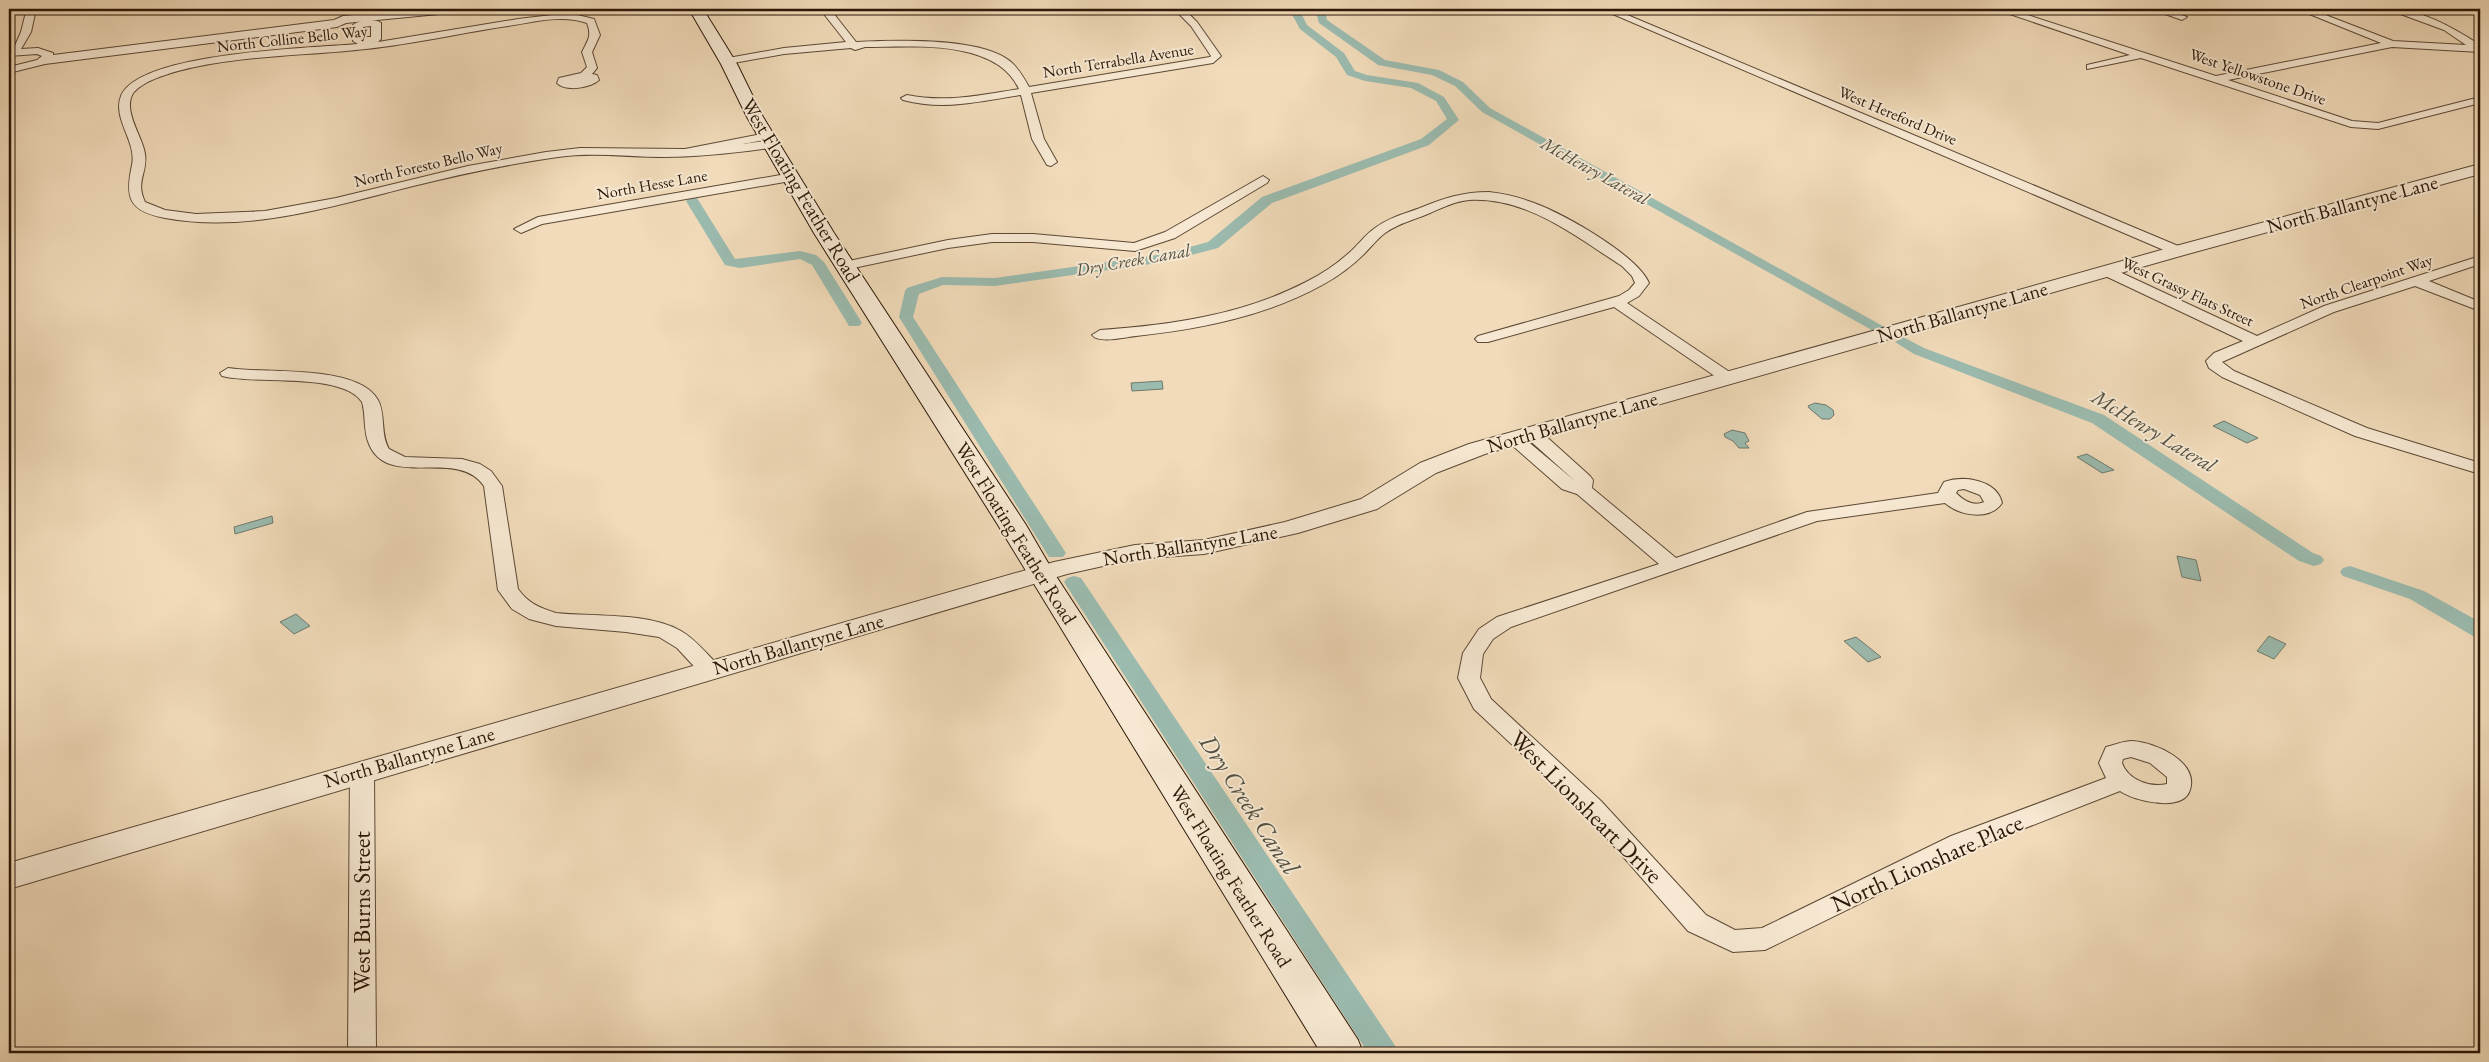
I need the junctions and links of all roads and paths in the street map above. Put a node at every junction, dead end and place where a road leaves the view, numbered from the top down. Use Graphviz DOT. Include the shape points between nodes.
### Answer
graph roads {
  1 [pos="30,9"];
  2 [pos="417,9"];
  3 [pos="449,9"];
  4 [pos="696,9"];
  5 [pos="825,9"];
  6 [pos="1179,9"];
  7 [pos="1606,9"];
  8 [pos="2000,9"];
  9 [pos="2156,9"];
  10 [pos="2302,9"];
  11 [pos="2392,9"];
  12 [pos="9,11"];
  13 [pos="389,14"];
  14 [pos="580,17"];
  15 [pos="2182,17"];
  16 [pos="367,20"];
  17 [pos="366,44"];
  18 [pos="2392,44"];
  19 [pos="855,47"];
  20 [pos="2480,49"];
  21 [pos="15,51"];
  22 [pos="2144,54"];
  23 [pos="47,57"];
  24 [pos="807,60"];
  25 [pos="779,63"];
  26 [pos="730,65"];
  27 [pos="2091,67"];
  28 [pos="9,70"];
  29 [pos="156,74"];
  30 [pos="585,75"];
  31 [pos="2219,79"];
  32 [pos="1026,91"];
  33 [pos="907,98"];
  34 [pos="2480,100"];
  35 [pos="768,140"];
  36 [pos="702,151"];
  37 [pos="1051,162"];
  38 [pos="2480,170"];
  39 [pos="792,177"];
  40 [pos="1263,180"];
  41 [pos="162,214"];
  42 [pos="521,230"];
  43 [pos="2178,251"];
  44 [pos="2480,260"];
  45 [pos="844,266"];
  46 [pos="2113,269"];
  47 [pos="2416,281"];
  48 [pos="1616,302"];
  49 [pos="2480,307"];
  50 [pos="1100,336"];
  51 [pos="1483,338"];
  52 [pos="2262,339"];
  53 [pos="228,373"];
  54 [pos="1728,378"];
  55 [pos="1524,436"];
  56 [pos="2480,469"];
  57 [pos="1949,497"];
  58 [pos="1673,566"];
  59 [pos="1040,573"];
  60 [pos="710,670"];
  61 [pos="362,771"];
  62 [pos="2123,781"];
  63 [pos="9,876"];
  64 [pos="1733,941"];
  65 [pos="362,1053"];
  66 [pos="1343,1053"];
  1 -- 12 [label="street"];
  1 -- 21 [label="street" via="26,32"];
  2 -- 13 [label="street"];
  3 -- 13 [label="street"];
  4 -- 26 [label="main road, West Floating Feather Road"];
  5 -- 19 [label="street"];
  6 -- 32 [label="street, North Terrabella Avenue" via="1194,24 1216,56 1213,60"];
  7 -- 43 [label="street, West Hereford Drive"];
  8 -- 22 [label="street, West Yellowstone Drive"];
  9 -- 15 [label="street"];
  10 -- 18 [label="street"];
  11 -- 20 [label="street" via="2447,28"];
  13 -- 16 [label="street"];
  14 -- 17 [label="street, North Colline Bello Way" via="558,17"];
  14 -- 30 [label="street" via="591,21 596,37 587,52 592,68"];
  16 -- 17 [label="street" via="358,25 358,41"];
  16 -- 23 [label="street" via="343,20"];
  17 -- 29 [label="street, North Colline Bello Way" via="217,61"];
  18 -- 20 [label="street"];
  18 -- 31 [label="street"];
  19 -- 24 [label="street"];
  19 -- 26 [label="street" via="785,51"];
  19 -- 32 [label="street" via="929,44 967,48 990,54 1006,63"];
  21 -- 23 [label="street" via="43,51"];
  22 -- 27 [label="street"];
  22 -- 31 [label="street, West Yellowstone Drive"];
  23 -- 28 [label="street"];
  25 -- 26 [label="street"];
  26 -- 35 [label="main road, West Floating Feather Road"];
  29 -- 41 [label="street" via="138,82 129,91 124,101 124,112 140,155 134,189 140,204"];
  31 -- 34 [label="street, West Yellowstone Drive" via="2362,126 2378,126"];
  32 -- 33 [label="street, North Terrabella Avenue" via="956,102 931,103"];
  32 -- 37 [label="street" via="1042,152"];
  35 -- 36 [label="street, North Foresto Bello Way" via="712,146"];
  35 -- 39 [label="main road, West Floating Feather Road"];
  36 -- 41 [label="street, North Foresto Bello Way" via="565,153 466,170 365,195 257,215 220,218"];
  38 -- 43 [label="street, North Ballantyne Lane"];
  39 -- 42 [label="street, North Hesse Lane" via="538,221"];
  39 -- 45 [label="main road, West Floating Feather Road"];
  40 -- 45 [label="street" via="1170,235 1135,247 1033,238 992,238"];
  43 -- 46 [label="street, North Ballantyne Lane"];
  44 -- 47 [label="street, North Clearpoint Way"];
  45 -- 59 [label="main road, West Floating Feather Road" via="1002,508"];
  46 -- 52 [label="street, West Grassy Flats Street"];
  46 -- 54 [label="street, North Ballantyne Lane"];
  47 -- 49 [label="street"];
  47 -- 52 [label="street, North Clearpoint Way" via="2329,309"];
  48 -- 50 [label="street" via="1630,297 1642,283 1627,263 1537,208 1510,198 1465,196 1385,227 1331,274 1263,305 1178,327"];
  48 -- 51 [label="street"];
  48 -- 54 [label="street"];
  52 -- 56 [label="street, North Clearpoint Way" via="2220,356 2214,361 2215,365 2228,374 2340,424"];
  53 -- 60 [label="street" via="340,382 364,392 374,409 375,443 380,452 414,463 460,464 479,469 488,476 493,486 508,590 514,602 530,613 556,619 641,626 666,632 683,642"];
  54 -- 55 [label="street, North Ballantyne Lane"];
  55 -- 58 [label="street" via="1584,480 1583,490"];
  55 -- 59 [label="street, North Ballantyne Lane" via="1462,454 1428,468 1369,504 1290,528 1204,546 1111,556"];
  57 -- 58 [label="street" via="1814,516"];
  58 -- 64 [label="street, West Lionsheart Drive" via="1504,622 1486,634 1473,653 1469,678 1482,704 1593,807 1697,923"];
  59 -- 60 [label="street, North Ballantyne Lane"];
  59 -- 66 [label="main road, West Floating Feather Road"];
  60 -- 61 [label="street, North Ballantyne Lane"];
  61 -- 63 [label="street, North Ballantyne Lane"];
  61 -- 65 [label="street, West Burns Street"];
  62 -- 64 [label="street, North Lionshare Place" via="1960,843 1765,939"];
}
